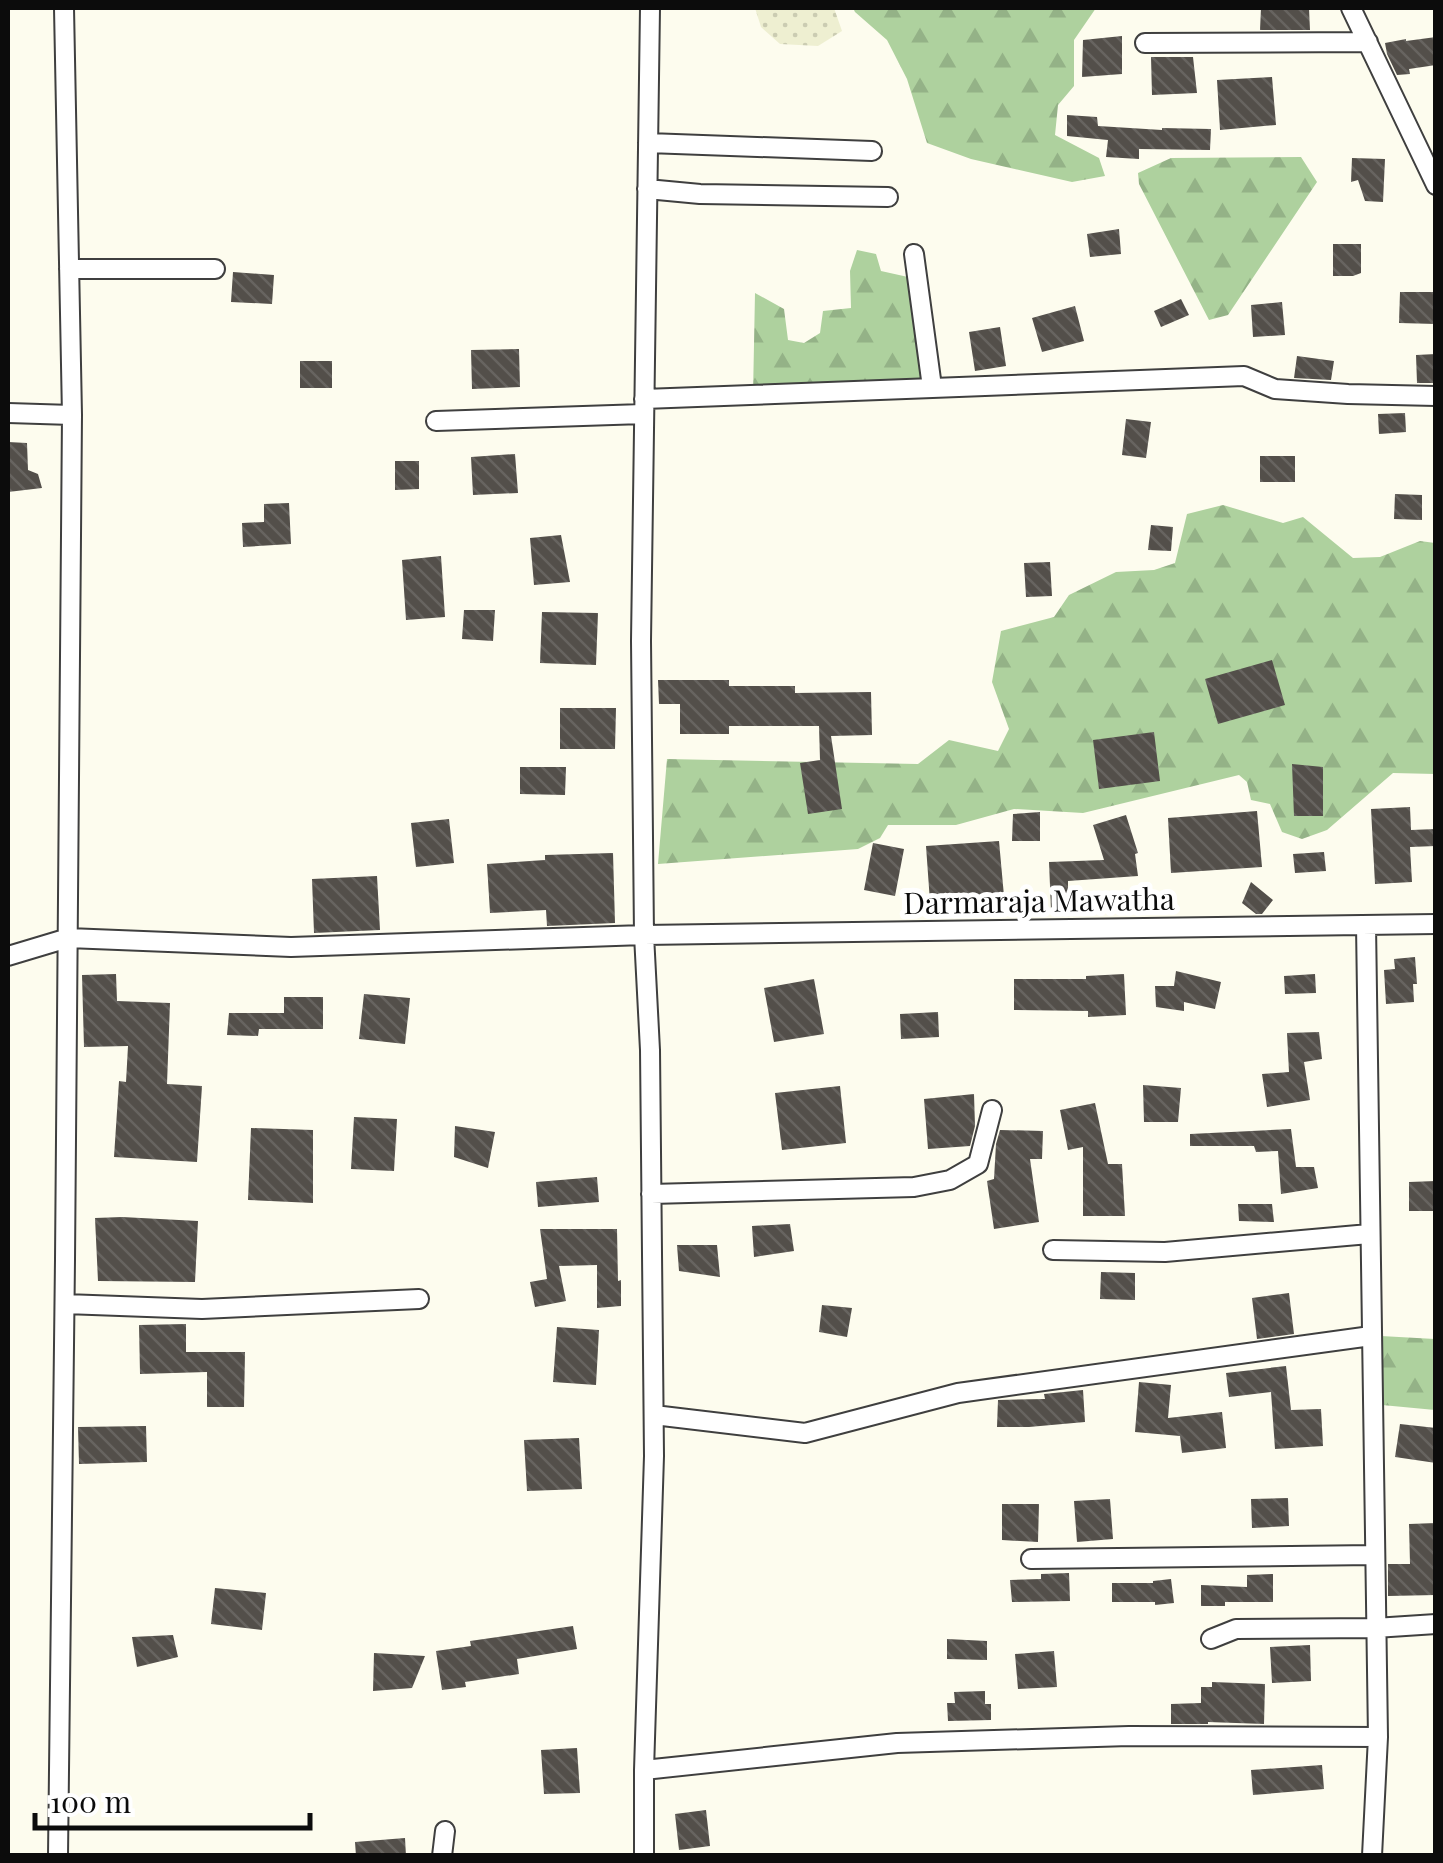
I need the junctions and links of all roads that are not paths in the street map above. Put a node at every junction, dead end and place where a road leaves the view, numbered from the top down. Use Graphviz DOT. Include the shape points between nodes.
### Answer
graph roads {
  1 [pos="64,8"];
  2 [pos="650,8"];
  3 [pos="1351,8"];
  4 [pos="1146,42"];
  5 [pos="1368,42"];
  6 [pos="648,143"];
  7 [pos="872,151"];
  8 [pos="1436,185"];
  9 [pos="647,188"];
  10 [pos="888,197"];
  11 [pos="914,254"];
  12 [pos="69,269"];
  13 [pos="214,269"];
  14 [pos="932,386"];
  15 [pos="1436,396"];
  16 [pos="643,406"];
  17 [pos="8,413"];
  18 [pos="72,415"];
  19 [pos="436,421"];
  20 [pos="1436,924"];
  21 [pos="1366,925"];
  22 [pos="644,935"];
  23 [pos="68,938"];
  24 [pos="8,956"];
  25 [pos="992,1110"];
  26 [pos="651,1194"];
  27 [pos="1370,1234"];
  28 [pos="1053,1250"];
  29 [pos="419,1299"];
  30 [pos="65,1304"];
  31 [pos="1371,1336"];
  32 [pos="654,1415"];
  33 [pos="1374,1555"];
  34 [pos="1030,1559"];
  35 [pos="1436,1624"];
  36 [pos="1375,1628"];
  37 [pos="1211,1639"];
  38 [pos="1378,1737"];
  39 [pos="644,1770"];
  40 [pos="445,1832"];
  41 [pos="58,1856"];
  42 [pos="442,1856"];
  43 [pos="644,1856"];
  44 [pos="1372,1856"];
  1 -- 12 [label="street"];
  2 -- 6 [label="street"];
  3 -- 5 [label="street"];
  4 -- 5 [label="street"];
  5 -- 8 [label="street"];
  6 -- 7 [label="street"];
  6 -- 9 [label="street"];
  9 -- 10 [label="street"];
  9 -- 16 [label="street"];
  11 -- 14 [label="street"];
  12 -- 13 [label="street"];
  12 -- 18 [label="street"];
  14 -- 15 [label="street" via="1244,376 1274,389"];
  14 -- 16 [label="street"];
  16 -- 19 [label="street"];
  16 -- 22 [label="street"];
  17 -- 18 [label="street"];
  18 -- 23 [label="street"];
  20 -- 21 [label="street, Darmaraja Mawatha"];
  21 -- 22 [label="street, Darmaraja Mawatha"];
  21 -- 27 [label="street"];
  22 -- 23 [label="street, Darmaraja Mawatha" via="291,947"];
  22 -- 26 [label="street"];
  23 -- 24 [label="street, Darmaraja Mawatha"];
  23 -- 30 [label="street"];
  25 -- 26 [label="street" via="978,1164 950,1180 914,1187"];
  26 -- 32 [label="street"];
  27 -- 28 [label="street" via="1165,1252"];
  27 -- 31 [label="street"];
  29 -- 30 [label="street" via="202,1309"];
  30 -- 41 [label="street"];
  31 -- 32 [label="street" via="958,1393 805,1432"];
  31 -- 33 [label="street"];
  32 -- 39 [label="street"];
  33 -- 34 [label="street"];
  33 -- 36 [label="street"];
  35 -- 36 [label="street"];
  36 -- 37 [label="street" via="1236,1629"];
  36 -- 38 [label="street"];
  38 -- 39 [label="street" via="896,1743"];
  38 -- 44 [label="street"];
  39 -- 43 [label="street"];
  40 -- 42 [label="street"];
}
